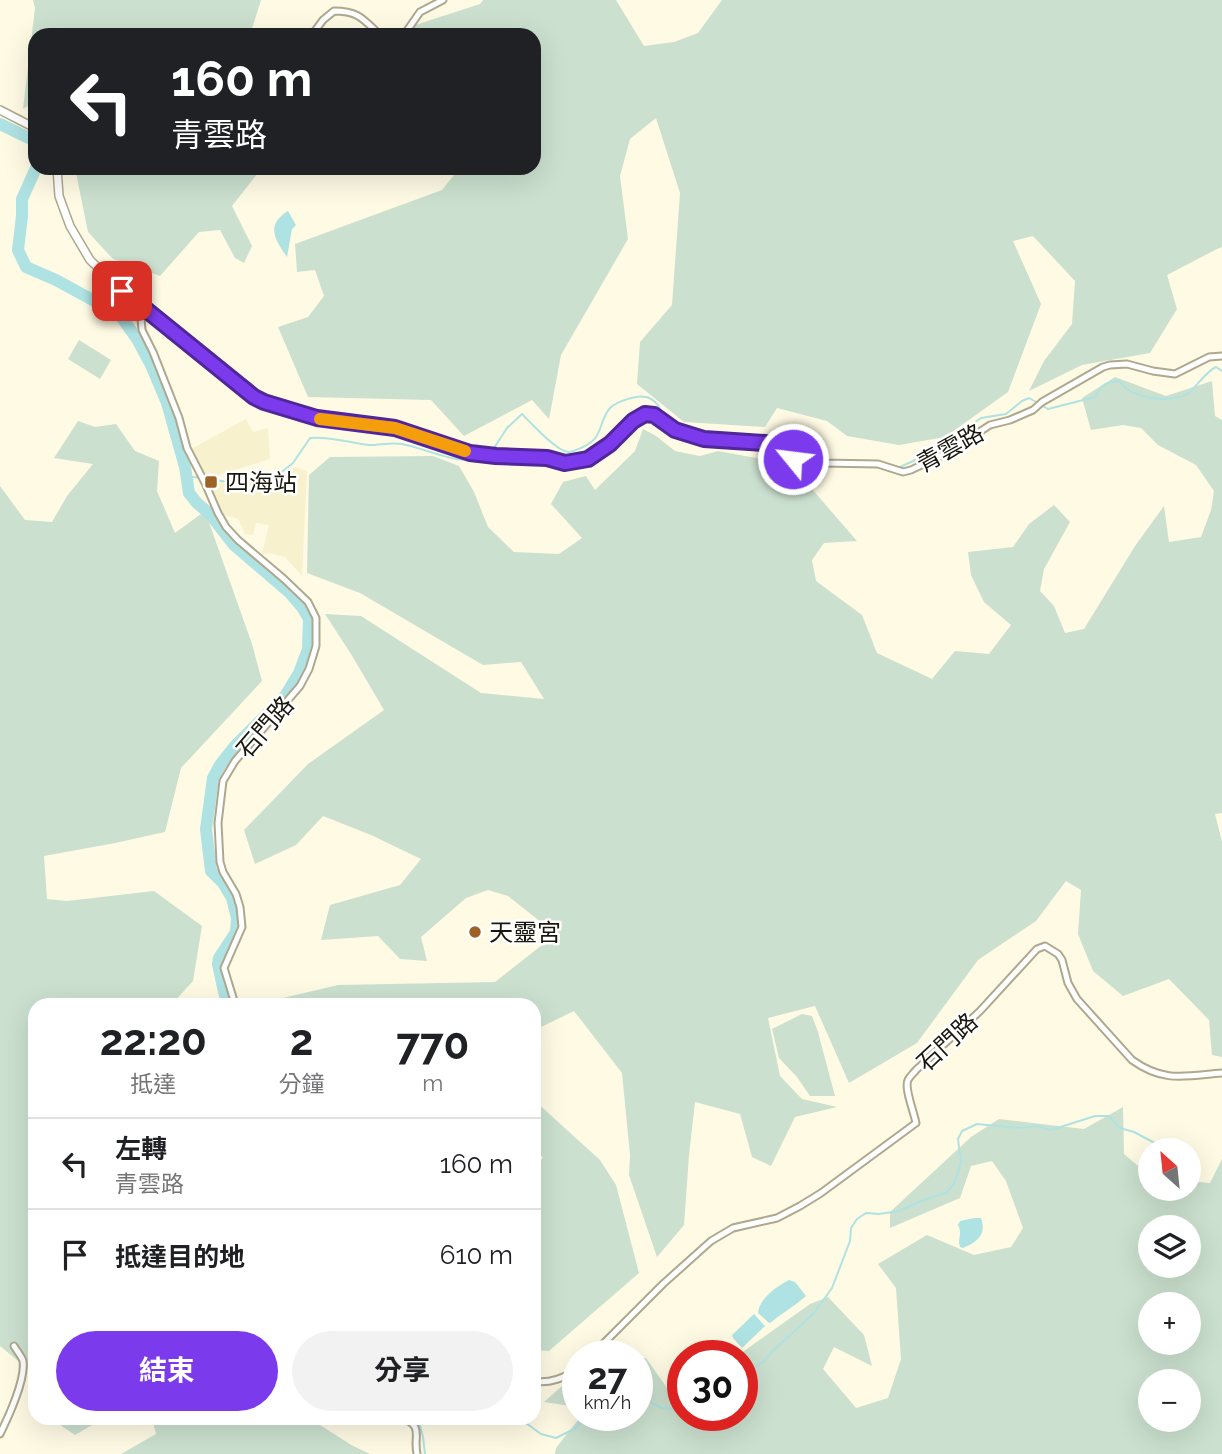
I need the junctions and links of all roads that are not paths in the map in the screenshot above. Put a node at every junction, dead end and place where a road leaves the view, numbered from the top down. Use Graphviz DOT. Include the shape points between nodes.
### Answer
graph roads {
  1 [pos="443,0"];
  2 [pos="317,28"];
  3 [pos="372,28"];
  4 [pos="409,28"];
  5 [pos="0,110"];
  6 [pos="28,124"];
  7 [pos="57,175"];
  8 [pos="140,308"];
  9 [pos="1222,356"];
  10 [pos="233,998"];
  11 [pos="1222,1073"];
  12 [pos="607,1340"];
  13 [pos="14,1346"];
  14 [pos="562,1377"];
  15 [pos="541,1382"];
  16 [pos="414,1425"];
  17 [pos="0,1434"];
  18 [pos="418,1454"];
  1 -- 4 [label="street" via="420,12"];
  2 -- 3 [label="street" via="334,11 356,13"];
  5 -- 6 [label="street"];
  7 -- 8 [label="street, 青雲路" via="59,197 70,226 90,260"];
  8 -- 9 [label="street, 青雲路" via="264,402 317,418 395,428 470,453 565,463 588,459 645,414 704,439 765,443 793,459 878,464 903,472 947,453 990,425 1033,410 1103,367 1127,364 1175,374 1209,357"];
  8 -- 10 [label="street, 石門路" via="142,330 218,513 238,540 308,602 316,618 316,646 300,686 223,781 220,862 236,894 242,927 224,968"];
  11 -- 12 [label="street, 石門路" via="1169,1077 1142,1067 1077,999 1058,954 1045,946 1037,949 907,1081 916,1123 800,1206 777,1218 733,1228 711,1241"];
  13 -- 17 [label="street" via="23,1361 22,1376"];
  14 -- 15 [label="street"];
  16 -- 18 [label="street"];
}
